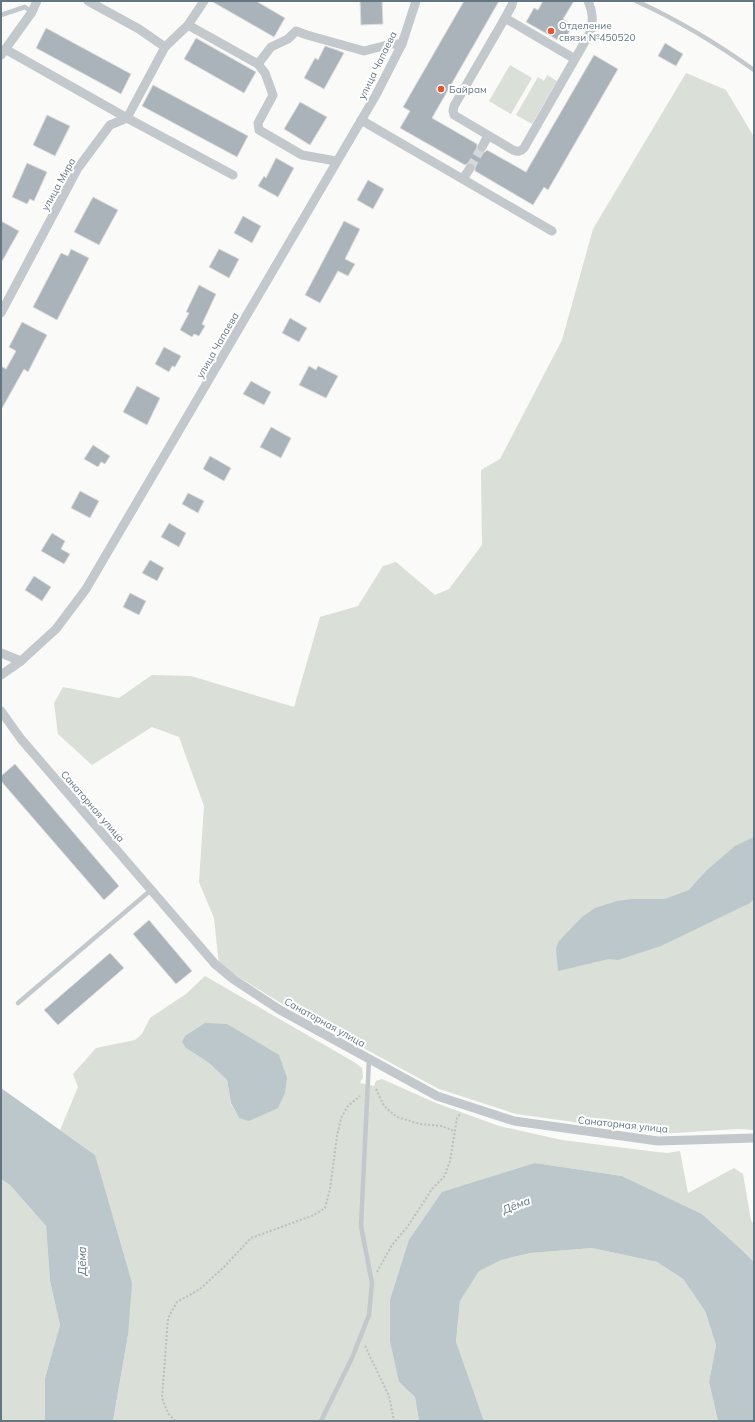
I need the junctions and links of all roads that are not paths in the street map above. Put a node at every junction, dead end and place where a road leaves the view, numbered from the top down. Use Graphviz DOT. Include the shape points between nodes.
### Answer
graph roads {
  1 [pos="37,1"];
  2 [pos="88,1"];
  3 [pos="204,1"];
  4 [pos="416,1"];
  5 [pos="588,1"];
  6 [pos="636,1"];
  7 [pos="513,2"];
  8 [pos="32,12"];
  9 [pos="1,15"];
  10 [pos="505,18"];
  11 [pos="188,25"];
  12 [pos="402,44"];
  13 [pos="165,47"];
  14 [pos="3,52"];
  15 [pos="576,59"];
  16 [pos="258,64"];
  17 [pos="754,70"];
  18 [pos="127,118"];
  19 [pos="361,120"];
  20 [pos="488,136"];
  21 [pos="482,147"];
  22 [pos="336,161"];
  23 [pos="470,168"];
  24 [pos="233,175"];
  25 [pos="463,179"];
  26 [pos="552,231"];
  27 [pos="1,313"];
  28 [pos="1,653"];
  29 [pos="21,661"];
  30 [pos="1,675"];
  31 [pos="1,711"];
  32 [pos="151,890"];
  33 [pos="18,1003"];
  34 [pos="369,1059"];
  35 [pos="754,1138"];
  36 [pos="321,1421"];
  1 -- 8 [label="street"];
  2 -- 13 [label="street"];
  3 -- 11 [label="street"];
  4 -- 12 [label="street, улица Чапаева"];
  5 -- 15 [label="street" via="593,19 591,32"];
  6 -- 17 [label="lane" via="695,30"];
  7 -- 10 [label="street"];
  8 -- 9 [label="lane" via="25,7"];
  8 -- 14 [label="street"];
  10 -- 15 [label="street"];
  10 -- 20 [label="street" via="453,111 457,118"];
  11 -- 13 [label="street"];
  11 -- 16 [label="street"];
  12 -- 16 [label="street" via="364,51 296,31 288,39 271,46"];
  12 -- 19 [label="street, улица Чапаева"];
  13 -- 18 [label="street"];
  14 -- 18 [label="street"];
  15 -- 20 [label="street" via="521,151 517,152"];
  16 -- 22 [label="street" via="265,73 273,95 258,123 259,130 302,154"];
  18 -- 24 [label="street"];
  18 -- 27 [label="street, улица Мира" via="110,126 78,168"];
  19 -- 22 [label="street, улица Чапаева"];
  19 -- 25 [label="street"];
  20 -- 21 [label="street"];
  22 -- 29 [label="street, улица Чапаева" via="86,589 56,629"];
  23 -- 25 [label="street"];
  25 -- 26 [label="street"];
  28 -- 29 [label="street"];
  29 -- 30 [label="street, улица Чапаева"];
  31 -- 32 [label="street, Санаторная улица"];
  32 -- 33 [label="lane"];
  32 -- 34 [label="street, Санаторная улица" via="224,973 280,1010"];
  34 -- 35 [label="street, Санаторная улица" via="437,1096 514,1121 658,1141"];
  34 -- 36 [label="lane" via="361,1226 372,1283 369,1315 352,1358"];
}
